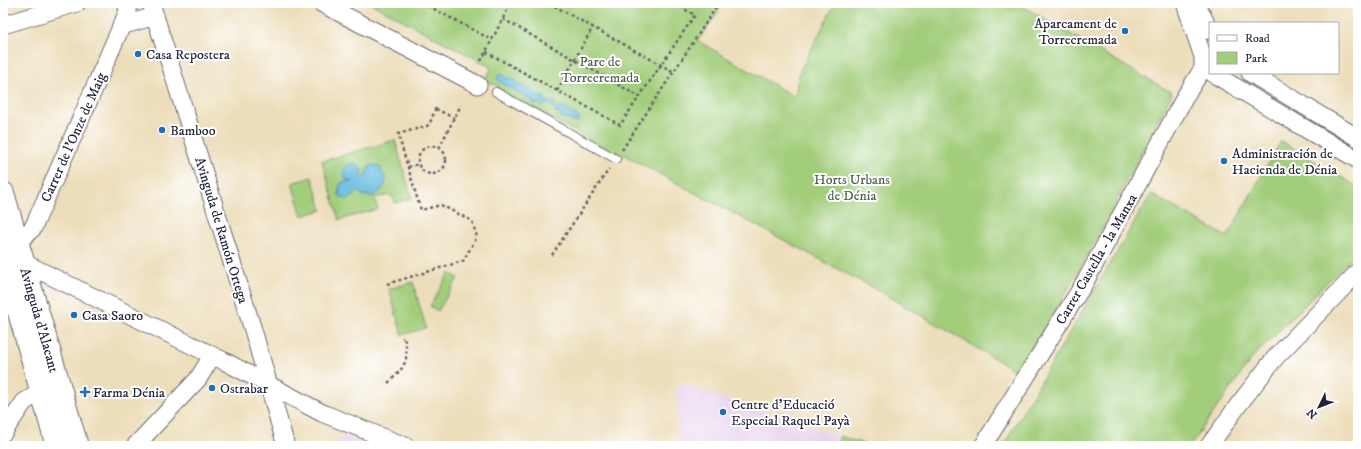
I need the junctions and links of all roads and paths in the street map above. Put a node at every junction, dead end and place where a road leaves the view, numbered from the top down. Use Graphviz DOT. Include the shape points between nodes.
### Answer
graph roads {
  1 [pos="77,3"];
  2 [pos="126,3"];
  3 [pos="320,3"];
  4 [pos="423,3"];
  5 [pos="511,3"];
  6 [pos="549,3"];
  7 [pos="619,3"];
  8 [pos="638,3"];
  9 [pos="673,3"];
  10 [pos="719,3"];
  11 [pos="1185,3"];
  12 [pos="1196,3"];
  13 [pos="155,7"];
  14 [pos="503,19"];
  15 [pos="3,25"];
  16 [pos="121,26"];
  17 [pos="593,28"];
  18 [pos="1209,29"];
  19 [pos="492,40"];
  20 [pos="486,52"];
  21 [pos="575,60"];
  22 [pos="482,61"];
  23 [pos="661,65"];
  24 [pos="1208,71"];
  25 [pos="674,72"];
  26 [pos="1213,74"];
  27 [pos="1252,74"];
  28 [pos="478,85"];
  29 [pos="557,91"];
  30 [pos="496,92"];
  31 [pos="640,96"];
  32 [pos="461,106"];
  33 [pos="454,118"];
  34 [pos="1358,138"];
  35 [pos="439,148"];
  36 [pos="616,159"];
  37 [pos="1358,160"];
  38 [pos="419,164"];
  39 [pos="408,168"];
  40 [pos="3,193"];
  41 [pos="12,253"];
  42 [pos="552,255"];
  43 [pos="1358,272"];
  44 [pos="387,284"];
  45 [pos="8,301"];
  46 [pos="402,338"];
  47 [pos="212,356"];
  48 [pos="388,383"];
  49 [pos="269,385"];
  50 [pos="42,391"];
  51 [pos="3,432"];
  52 [pos="57,446"];
  53 [pos="77,446"];
  54 [pos="135,446"];
  55 [pos="286,446"];
  56 [pos="405,446"];
  57 [pos="983,446"];
  58 [pos="1209,446"];
  1 -- 15 [label="street"];
  2 -- 16 [label="street, Carrer de l'Onze de Maig" via="128,11"];
  3 -- 28 [label="street"];
  4 -- 19 [label="path"];
  5 -- 14 [label="path"];
  6 -- 17 [label="path"];
  7 -- 8 [label="path" via="629,6"];
  9 -- 23 [label="path" via="695,15"];
  10 -- 25 [label="path"];
  11 -- 24 [label="street"];
  12 -- 18 [label="street"];
  13 -- 16 [label="street"];
  13 -- 49 [label="street, Avinguda de Ramón Ortega"];
  14 -- 19 [label="path"];
  14 -- 21 [label="path"];
  16 -- 41 [label="street, Carrer de l'Onze de Maig" via="33,228"];
  17 -- 21 [label="path"];
  17 -- 23 [label="path"];
  19 -- 20 [label="path"];
  20 -- 22 [label="path"];
  20 -- 29 [label="path"];
  21 -- 29 [label="path"];
  21 -- 31 [label="path"];
  23 -- 25 [label="path"];
  23 -- 31 [label="path"];
  24 -- 57 [label="street, Carrer Castella - la Manxa" via="1183,102 1085,282"];
  25 -- 36 [label="path"];
  26 -- 37 [label="street"];
  27 -- 34 [label="street"];
  29 -- 31 [label="path" via="620,126"];
  30 -- 36 [label="lane"];
  32 -- 33 [label="path"];
  33 -- 35 [label="path"];
  33 -- 39 [label="path" via="436,108 427,126 398,134"];
  35 -- 38 [label="path" via="430,146 423,149"];
  35 -- 38 [label="path" via="446,156 444,169 432,175 425,173"];
  36 -- 42 [label="path"];
  38 -- 39 [label="path"];
  39 -- 44 [label="path" via="421,210 441,205 472,221 477,237 463,261"];
  40 -- 41 [label="main road, Avinguda d'Alacant"];
  41 -- 45 [label="main road, Avinguda d'Alacant"];
  41 -- 47 [label="street"];
  41 -- 53 [label="main road, Avinguda d'Alacant"];
  43 -- 58 [label="street" via="1275,358"];
  45 -- 50 [label="main road, Avinguda d'Alacant"];
  46 -- 48 [label="path" via="404,337 407,360"];
  47 -- 49 [label="street"];
  47 -- 54 [label="street" via="198,379"];
  49 -- 55 [label="street, Avinguda de Ramón Ortega"];
  49 -- 56 [label="street" via="322,413"];
  50 -- 51 [label="street" via="24,402"];
  50 -- 52 [label="main road, Avinguda d'Alacant"];
}
